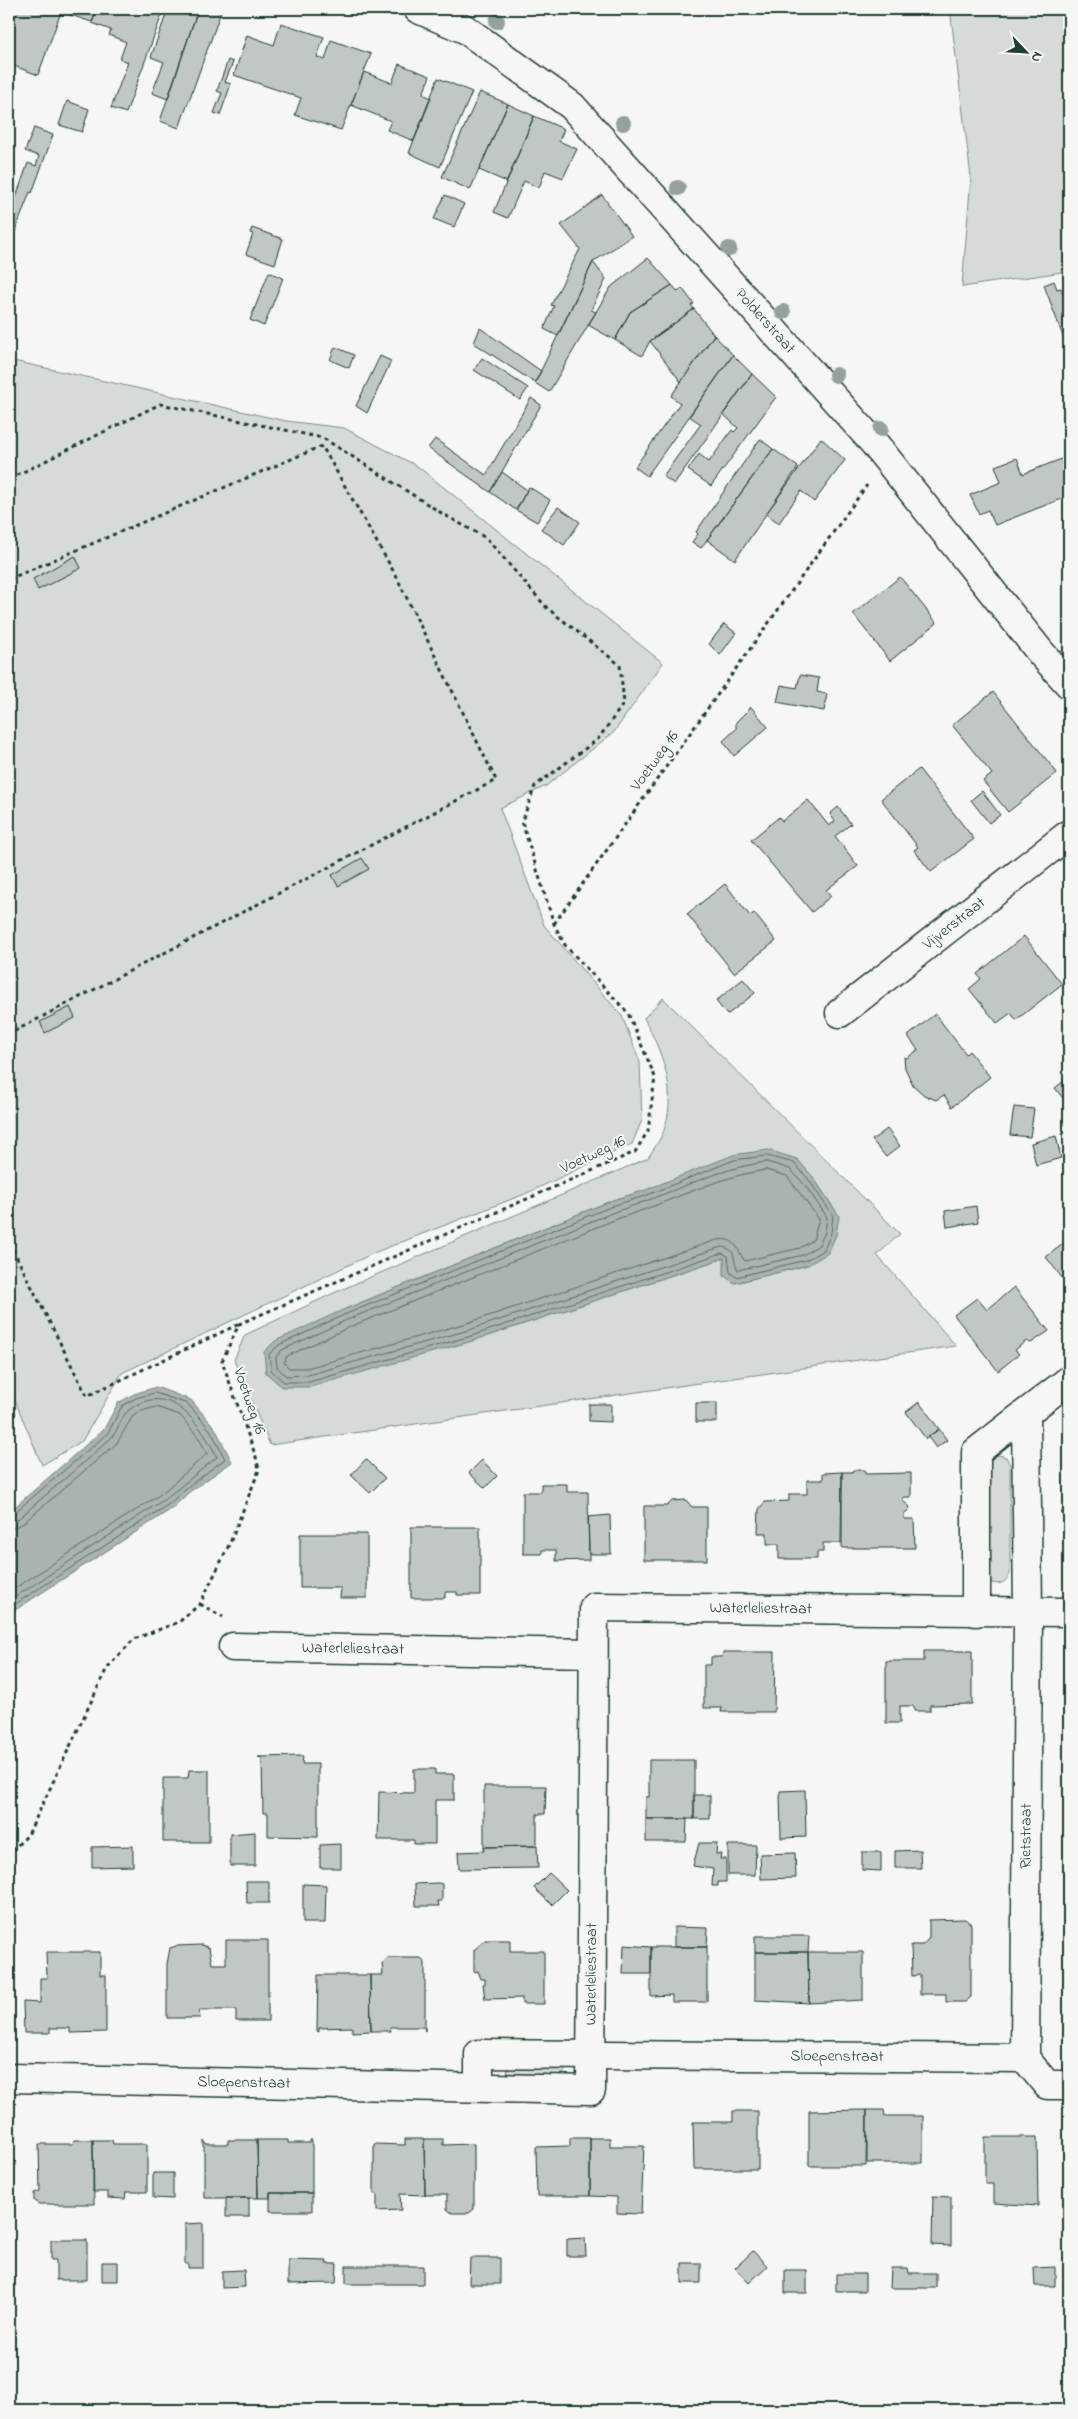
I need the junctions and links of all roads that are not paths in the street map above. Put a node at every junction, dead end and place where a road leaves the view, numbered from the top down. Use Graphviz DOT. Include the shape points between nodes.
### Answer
graph roads {
  1 [pos="418,9"];
  2 [pos="1069,684"];
  3 [pos="1069,834"];
  4 [pos="840,1013"];
  5 [pos="1069,1380"];
  6 [pos="1026,1413"];
  7 [pos="976,1612"];
  8 [pos="1069,1612"];
  9 [pos="1028,1613"];
  10 [pos="233,1647"];
  11 [pos="594,1653"];
  12 [pos="592,2057"];
  13 [pos="1025,2058"];
  14 [pos="9,2078"];
  15 [pos="1069,2085"];
  1 -- 2 [label="street, Polderstraat" via="465,28 572,106 886,458"];
  3 -- 4 [label="street, Vijverstraat"];
  5 -- 6 [label="street"];
  6 -- 7 [label="street" via="976,1452"];
  6 -- 9 [label="street, Rietstraat"];
  7 -- 9 [label="street"];
  7 -- 11 [label="street, Waterleliestraat" via="594,1607"];
  8 -- 9 [label="street"];
  9 -- 13 [label="street, Rietstraat"];
  10 -- 11 [label="street, Waterleliestraat"];
  11 -- 12 [label="street, Waterleliestraat"];
  12 -- 13 [label="street, Sloepenstraat"];
  12 -- 14 [label="street, Sloepenstraat" via="591,2090"];
  13 -- 15 [label="street" via="1048,2085"];
}
